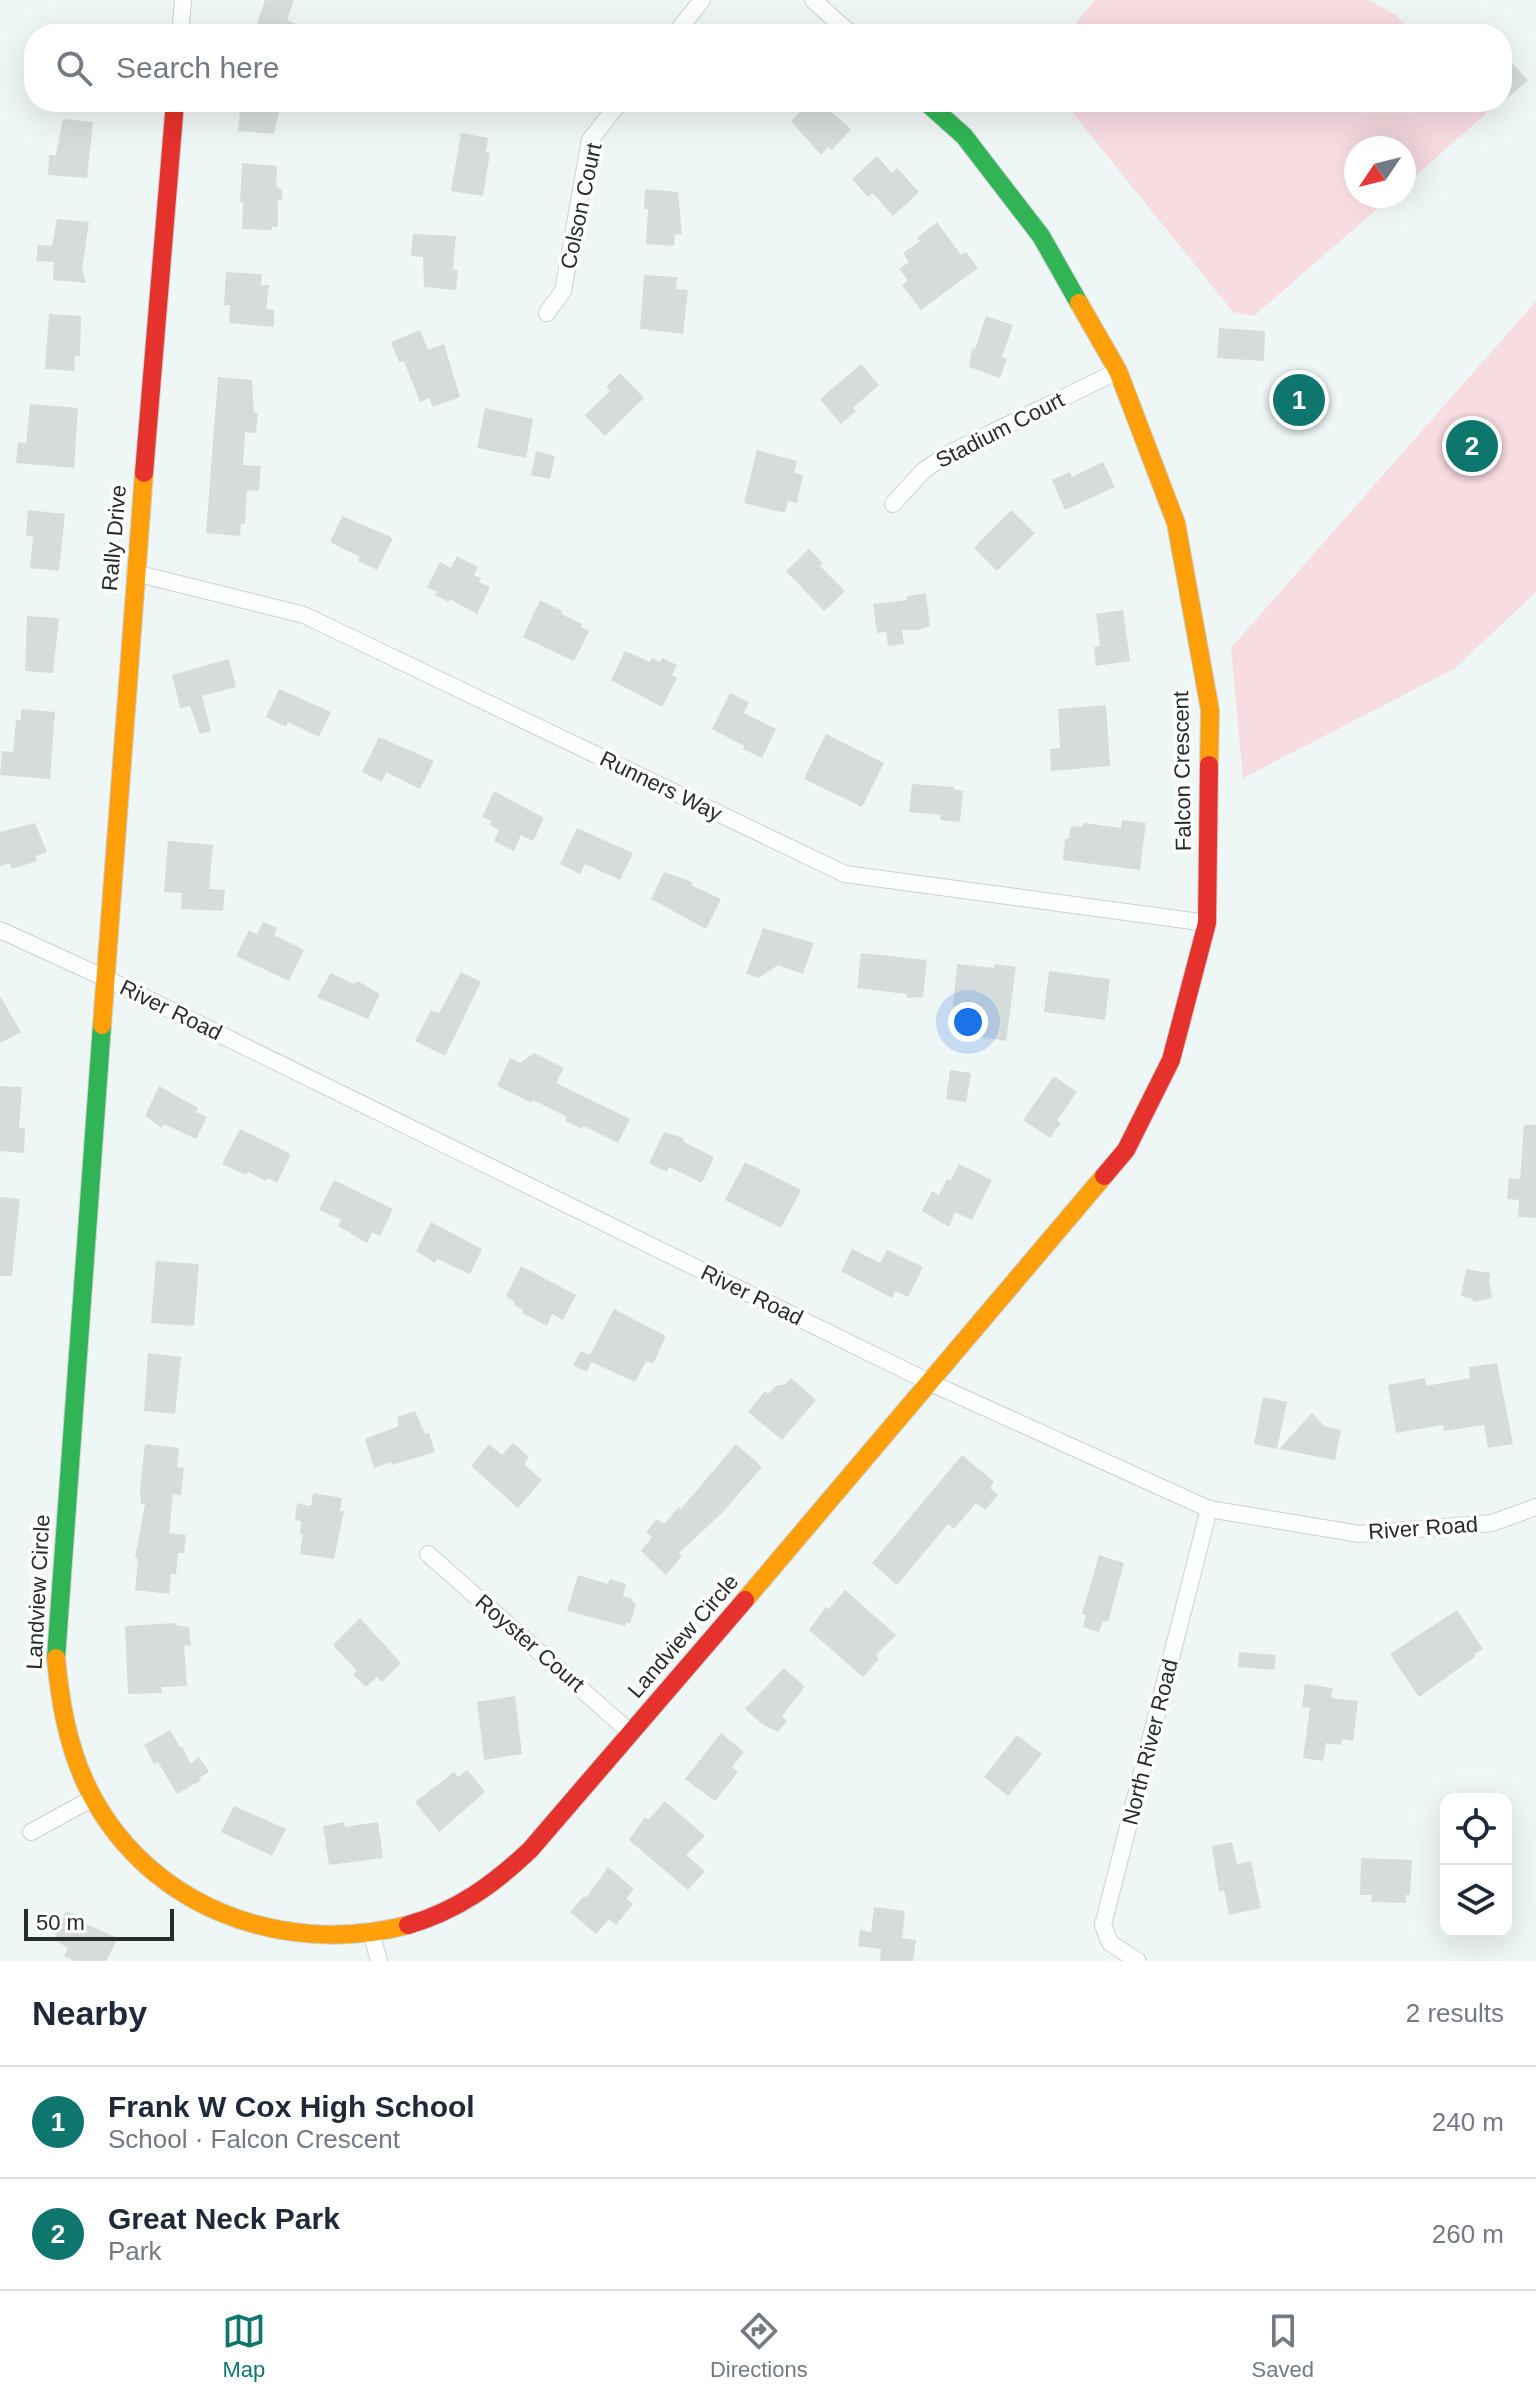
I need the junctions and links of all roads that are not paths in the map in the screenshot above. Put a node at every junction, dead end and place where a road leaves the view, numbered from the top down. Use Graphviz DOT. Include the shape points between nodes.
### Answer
graph roads {
  1 [pos="183,0"];
  2 [pos="702,0"];
  3 [pos="813,0"];
  4 [pos="181,24"];
  5 [pos="683,24"];
  6 [pos="840,24"];
  7 [pos="174,112"];
  8 [pos="612,112"];
  9 [pos="937,112"];
  10 [pos="547,313"];
  11 [pos="1118,371"];
  12 [pos="893,504"];
  13 [pos="135,573"];
  14 [pos="1207,923"];
  15 [pos="0,930"];
  16 [pos="105,978"];
  17 [pos="931,1383"];
  18 [pos="1536,1507"];
  19 [pos="1209,1509"];
  20 [pos="428,1554"];
  21 [pos="631,1733"];
  22 [pos="93,1798"];
  23 [pos="31,1832"];
  24 [pos="371,1932"];
  25 [pos="379,1961"];
  26 [pos="1138,1961"];
  1 -- 4 [label="street"];
  2 -- 5 [label="street"];
  3 -- 6 [label="street"];
  7 -- 13 [label="street, Rally Drive"];
  8 -- 10 [label="street, Colson Court" via="590,140 563,291"];
  9 -- 11 [label="street, Falcon Crescent" via="964,136 1041,236"];
  11 -- 12 [label="street, Stadium Court" via="946,455"];
  11 -- 14 [label="street, Falcon Crescent" via="1176,523 1210,710"];
  13 -- 14 [label="street, Runners Way" via="304,615 845,874"];
  13 -- 16 [label="street, Rally Drive"];
  14 -- 17 [label="street, Falcon Crescent" via="1171,1060 1126,1150"];
  15 -- 16 [label="street, River Road"];
  16 -- 17 [label="street, River Road"];
  16 -- 22 [label="street, Landview Circle" via="56,1658 64,1729"];
  17 -- 19 [label="street, River Road"];
  17 -- 21 [label="street, Landview Circle"];
  18 -- 19 [label="street, River Road" via="1492,1523 1360,1534"];
  19 -- 26 [label="street, North River Road" via="1103,1925 1110,1943"];
  20 -- 21 [label="street, Royster Court"];
  21 -- 24 [label="street, Landview Circle" via="506,1874 448,1911"];
  22 -- 23 [label="street"];
  22 -- 24 [label="street, Landview Circle" via="129,1849 153,1872 220,1911 303,1935"];
  24 -- 25 [label="street"];
}
